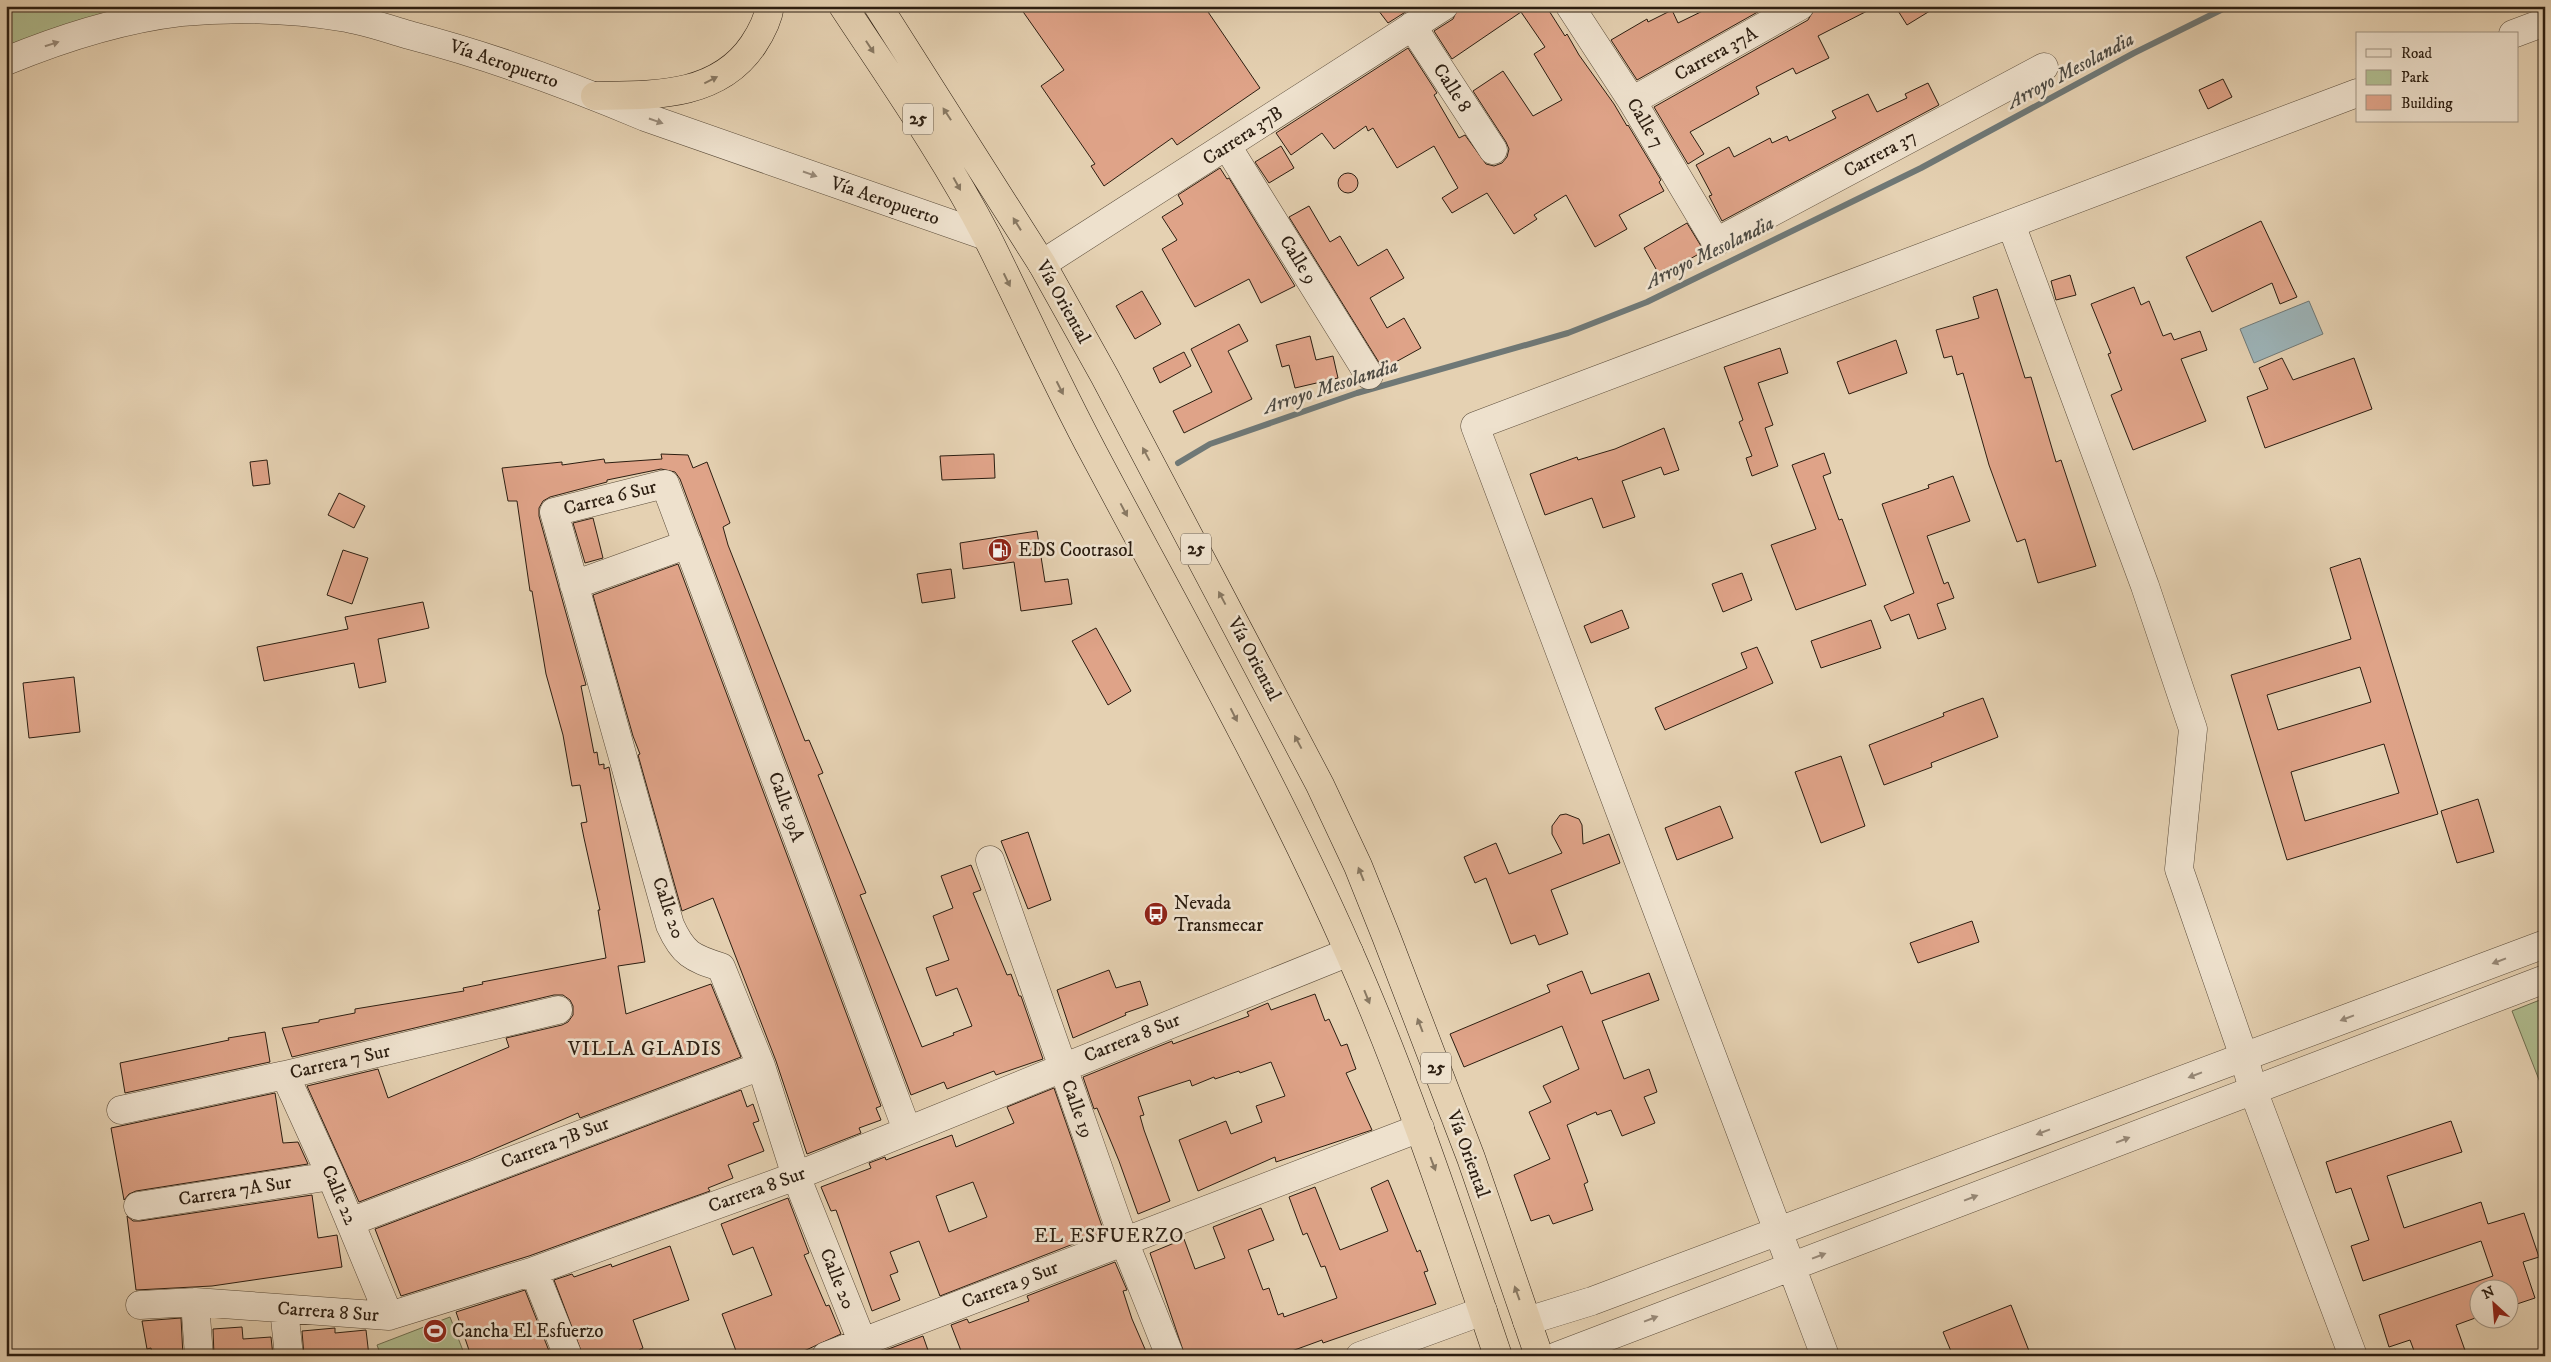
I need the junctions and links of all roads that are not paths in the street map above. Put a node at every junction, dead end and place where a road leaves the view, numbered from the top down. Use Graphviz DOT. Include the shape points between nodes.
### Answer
graph roads {
  1 [pos="361,6"];
  2 [pos="770,6"];
  3 [pos="843,6"];
  4 [pos="878,6"];
  5 [pos="1444,6"];
  6 [pos="1570,6"];
  7 [pos="1786,10"];
  8 [pos="2545,22"];
  9 [pos="1412,26"];
  10 [pos="2518,32"];
  11 [pos="450,45"];
  12 [pos="6,61"];
  13 [pos="2044,67"];
  14 [pos="2356,93"];
  15 [pos="595,96"];
  16 [pos="1632,100"];
  17 [pos="1228,146"];
  18 [pos="1493,150"];
  19 [pos="2011,224"];
  20 [pos="986,236"];
  21 [pos="1716,242"];
  22 [pos="1042,264"];
  23 [pos="1369,375"];
  24 [pos="666,484"];
  25 [pos="554,512"];
  26 [pos="688,544"];
  27 [pos="574,585"];
  28 [pos="990,860"];
  29 [pos="2545,944"];
  30 [pos="1349,952"];
  31 [pos="2545,979"];
  32 [pos="558,1010"];
  33 [pos="2244,1057"];
  34 [pos="761,1066"];
  35 [pos="1062,1066"];
  36 [pos="286,1075"];
  37 [pos="2253,1090"];
  38 [pos="121,1110"];
  39 [pos="1420,1128"];
  40 [pos="907,1130"];
  41 [pos="331,1176"];
  42 [pos="796,1176"];
  43 [pos="138,1206"];
  44 [pos="350,1222"];
  45 [pos="1778,1231"];
  46 [pos="1124,1241"];
  47 [pos="1791,1266"];
  48 [pos="534,1271"];
  49 [pos="196,1302"];
  50 [pos="140,1305"];
  51 [pos="284,1309"];
  52 [pos="1483,1311"];
  53 [pos="389,1316"];
  54 [pos="1527,1322"];
  55 [pos="865,1348"];
  56 [pos="199,1356"];
  57 [pos="289,1356"];
  58 [pos="568,1356"];
  59 [pos="826,1356"];
  60 [pos="1170,1356"];
  61 [pos="1360,1356"];
  62 [pos="1498,1356"];
  63 [pos="1539,1356"];
  64 [pos="1557,1356"];
  65 [pos="1825,1356"];
  66 [pos="2353,1356"];
  1 -- 11 [label="street"];
  15 -- 2 [label="highway, one-way" via="658,95 711,81 733,67 750,50 761,33"];
  3 -- 20 [label="highway, Vía Oriental / 25, one-way" via="936,147"];
  22 -- 4 [label="highway, Vía Oriental / 25, one-way"];
  5 -- 9 [label="street, Carrera 37B"];
  6 -- 16 [label="street, Calle 7"];
  7 -- 16 [label="street, Carrera 37A"];
  8 -- 10 [label="street"];
  9 -- 17 [label="street, Carrera 37B"];
  9 -- 18 [label="street, Calle 8"];
  12 -- 11 [label="street, Vía Aeropuerto, one-way" via="47,45 132,20 180,12 223,10 264,10 347,18"];
  11 -- 15 [label="street, Vía Aeropuerto"];
  13 -- 21 [label="street, Carrera 37"];
  14 -- 19 [label="street"];
  15 -- 20 [label="street, Vía Aeropuerto, one-way" via="645,117"];
  16 -- 21 [label="street, Calle 7"];
  17 -- 22 [label="street, Carrera 37B"];
  17 -- 23 [label="street, Calle 9"];
  19 -- 33 [label="street" via="2145,586 2193,729 2179,869"];
  19 -- 45 [label="street" via="1475,426"];
  20 -- 30 [label="highway, Vía Oriental / 25, one-way" via="1093,452 1232,712"];
  54 -- 22 [label="highway, Vía Oriental / 25, one-way" via="1471,1158 1358,866 1316,776"];
  24 -- 25 [label="street, Carrea 6 Sur"];
  24 -- 26 [label="street, Calle 19A"];
  25 -- 27 [label="street, Calle 20"];
  26 -- 27 [label="street"];
  26 -- 40 [label="street, Calle 19A"];
  27 -- 34 [label="street, Calle 20" via="670,925 688,955 721,967"];
  28 -- 35 [label="street, Calle 19"];
  29 -- 33 [label="street, one-way"];
  30 -- 35 [label="street, Carrera 8 Sur"];
  30 -- 39 [label="highway, Vía Oriental / 25, one-way"];
  31 -- 37 [label="street"];
  32 -- 36 [label="street, Carrera 7 Sur"];
  33 -- 37 [label="street"];
  33 -- 45 [label="street, one-way"];
  34 -- 42 [label="street, Calle 20"];
  34 -- 44 [label="street, Carrera 7B Sur"];
  35 -- 40 [label="street, Carrera 8 Sur"];
  35 -- 46 [label="street, Calle 19"];
  36 -- 38 [label="street, Carrera 7 Sur"];
  36 -- 41 [label="street, Calle 22"];
  47 -- 37 [label="street, one-way"];
  37 -- 66 [label="street"];
  39 -- 46 [label="street, Carrera 9 Sur"];
  39 -- 52 [label="highway, Vía Oriental / 25, one-way"];
  40 -- 42 [label="street, Carrera 8 Sur"];
  41 -- 43 [label="street, Carrera 7A Sur"];
  41 -- 44 [label="street, Calle 22"];
  42 -- 48 [label="street, Carrera 8 Sur"];
  42 -- 55 [label="street, Calle 20"];
  44 -- 53 [label="street, Calle 22"];
  45 -- 47 [label="street"];
  45 -- 54 [label="street"];
  46 -- 55 [label="street, Carrera 9 Sur"];
  46 -- 60 [label="street, Calle 19"];
  64 -- 47 [label="street, one-way"];
  47 -- 65 [label="street"];
  48 -- 53 [label="street, Carrera 8 Sur"];
  48 -- 58 [label="street"];
  49 -- 50 [label="street, Carrera 8 Sur"];
  49 -- 51 [label="street, Carrera 8 Sur"];
  49 -- 56 [label="street"];
  51 -- 53 [label="street, Carrera 8 Sur"];
  51 -- 57 [label="street"];
  52 -- 61 [label="street"];
  52 -- 62 [label="highway, Vía Oriental / 25"];
  54 -- 63 [label="highway, Vía Oriental / 25"];
  55 -- 59 [label="street, Carrera 9 Sur"];
}
